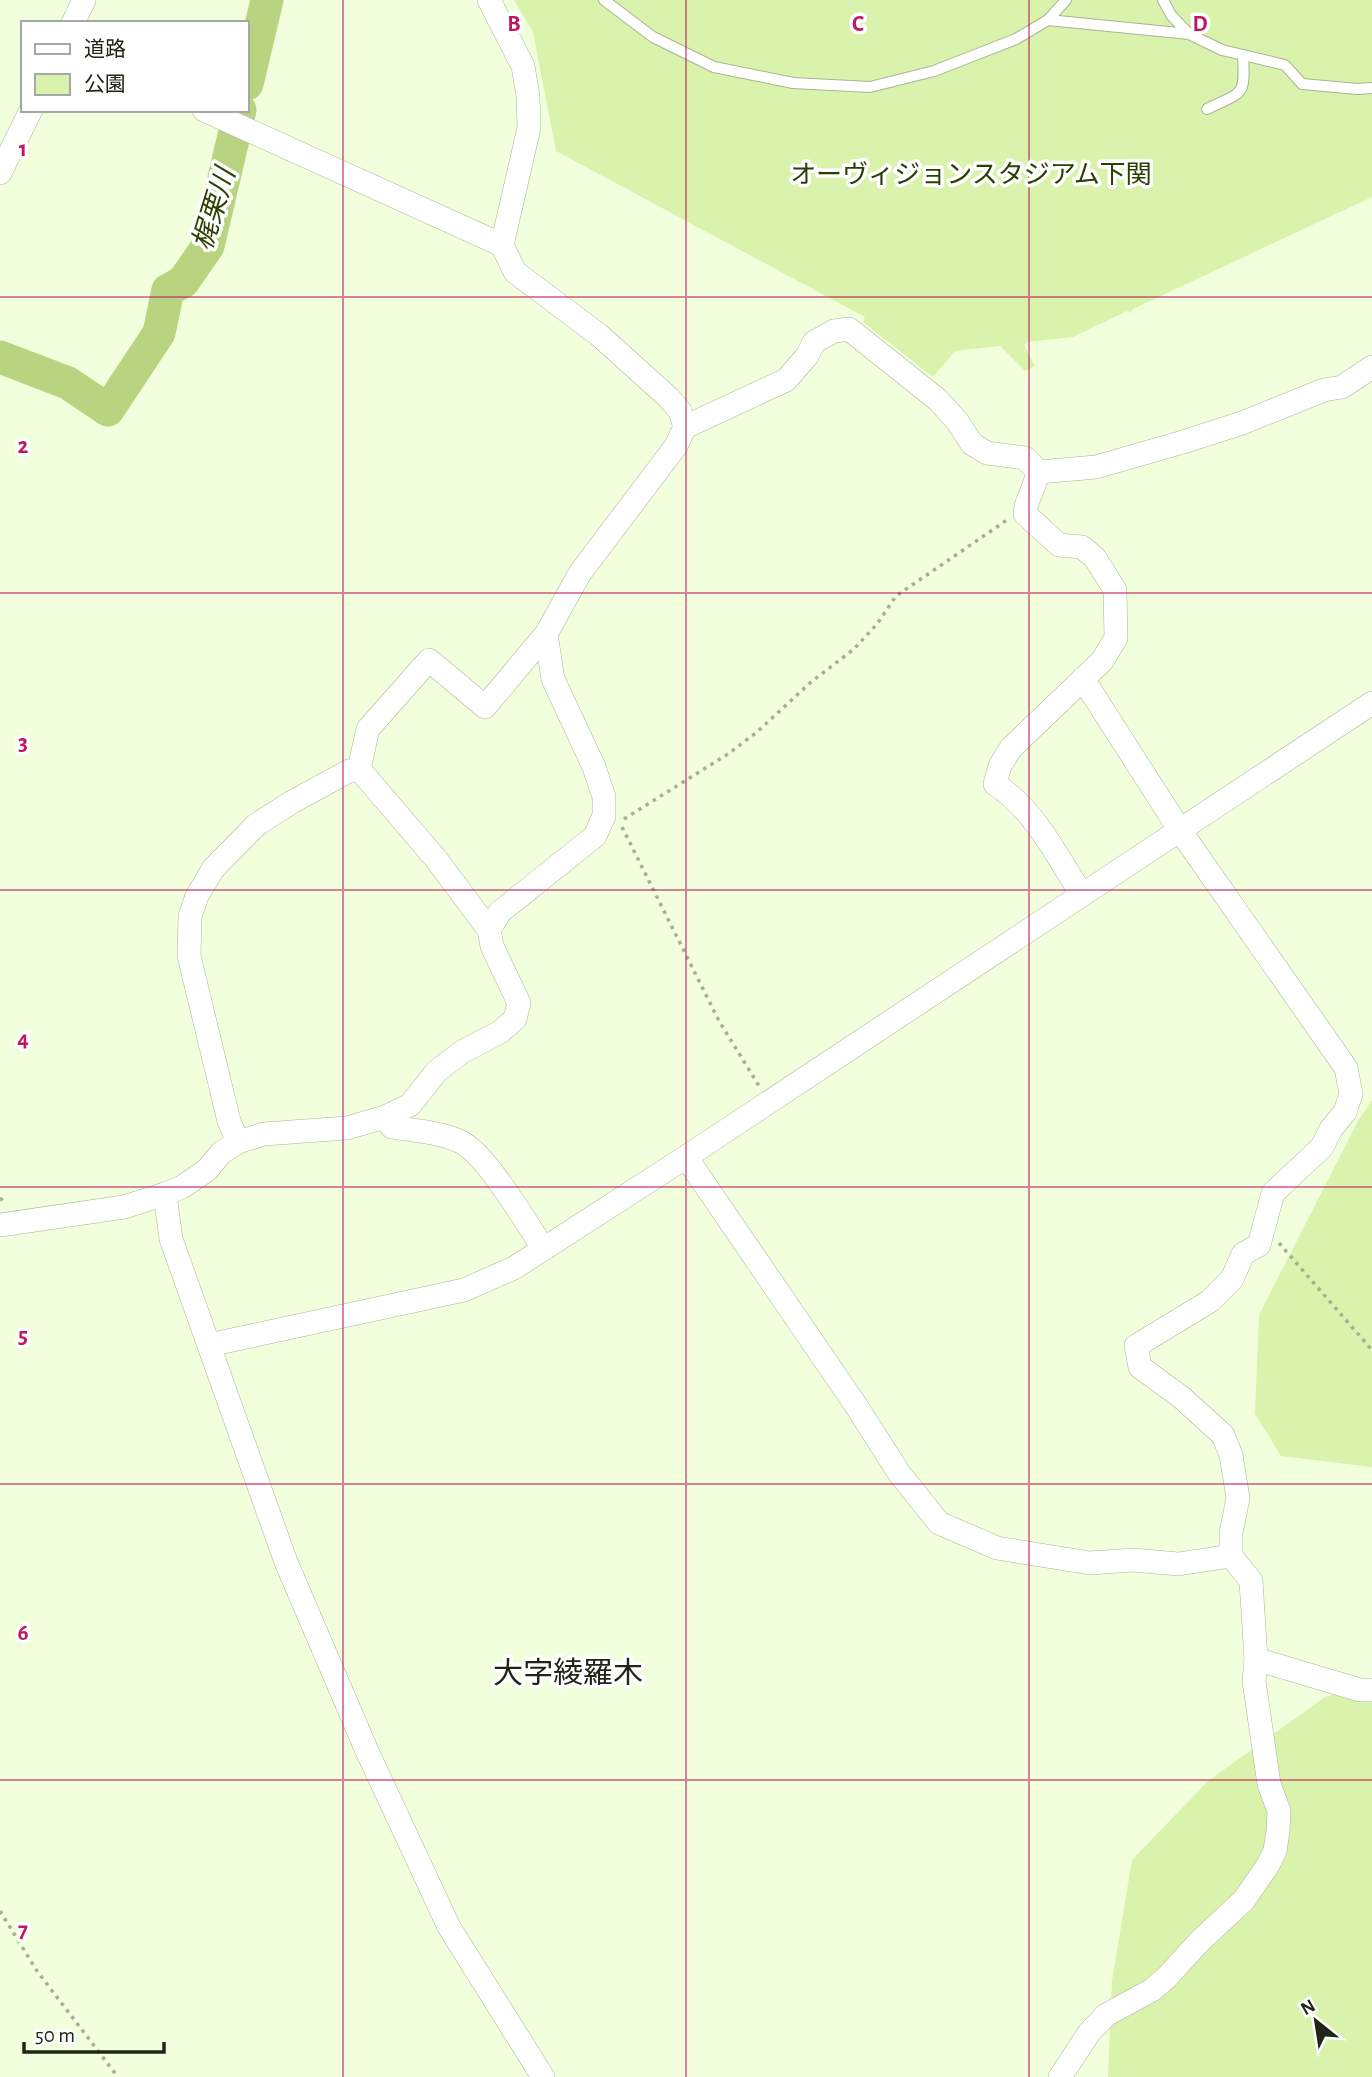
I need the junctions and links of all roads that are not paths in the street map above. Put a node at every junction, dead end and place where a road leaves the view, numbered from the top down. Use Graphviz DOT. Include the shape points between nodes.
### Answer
graph roads {
  1 [pos="84,0"];
  2 [pos="489,0"];
  3 [pos="604,0"];
  4 [pos="1066,0"];
  5 [pos="1163,0"];
  6 [pos="1048,20"];
  7 [pos="74,21"];
  8 [pos="1189,34"];
  9 [pos="1243,55"];
  10 [pos="1372,88"];
  11 [pos="1208,109"];
  12 [pos="30,112"];
  13 [pos="208,112"];
  14 [pos="0,173"];
  15 [pos="502,245"];
  16 [pos="1372,367"];
  17 [pos="685,427"];
  18 [pos="1039,472"];
  19 [pos="546,634"];
  20 [pos="1083,679"];
  21 [pos="1372,703"];
  22 [pos="359,769"];
  23 [pos="1181,832"];
  24 [pos="1082,895"];
  25 [pos="489,930"];
  26 [pos="385,1117"];
  27 [pos="238,1142"];
  28 [pos="687,1157"];
  29 [pos="165,1194"];
  30 [pos="0,1225"];
  31 [pos="544,1249"];
  32 [pos="209,1345"];
  33 [pos="1231,1556"];
  34 [pos="1256,1659"];
  35 [pos="1372,1690"];
  36 [pos="543,2077"];
  37 [pos="1060,2077"];
  1 -- 7 [label="street"];
  2 -- 15 [label="street" via="523,66 528,96 529,128"];
  3 -- 6 [label="lane" via="653,37 714,67 793,83 870,87 934,71 1016,39"];
  4 -- 6 [label="lane"];
  5 -- 8 [label="lane"];
  6 -- 8 [label="lane"];
  8 -- 9 [label="lane"];
  9 -- 10 [label="lane" via="1285,65 1302,84"];
  9 -- 11 [label="lane" via="1241,93"];
  12 -- 14 [label="street"];
  13 -- 15 [label="street"];
  15 -- 17 [label="street" via="515,272 599,335 669,398"];
  16 -- 18 [label="street" via="1342,387 1183,442 1096,467"];
  17 -- 18 [label="street" via="786,380 814,342 849,329 939,400 972,444 987,453 1025,458"];
  17 -- 19 [label="street" via="676,446 580,573"];
  18 -- 20 [label="street" via="1025,514 1059,545 1082,547 1095,558 1115,590 1116,638 1102,661"];
  19 -- 22 [label="street" via="485,708 429,660 368,729"];
  19 -- 25 [label="street" via="553,679 594,767 604,797 604,816 595,836 500,912"];
  20 -- 23 [label="street"];
  20 -- 24 [label="street" via="1012,748 995,784 1030,814"];
  21 -- 23 [label="street"];
  22 -- 25 [label="street"];
  22 -- 27 [label="street" via="256,825 213,869 193,906 189,956"];
  23 -- 24 [label="street"];
  23 -- 33 [label="street" via="1346,1068 1351,1094 1322,1147 1273,1193 1259,1245 1243,1254 1232,1279 1210,1301 1136,1346 1140,1367 1223,1435 1238,1498"];
  24 -- 28 [label="street"];
  25 -- 26 [label="street" via="519,1003 515,1019 462,1052 437,1071 410,1105"];
  26 -- 27 [label="street" via="346,1128 264,1134"];
  26 -- 31 [label="street" via="392,1127 463,1143 482,1159"];
  27 -- 29 [label="street" via="199,1176"];
  28 -- 31 [label="street"];
  28 -- 33 [label="street" via="899,1473 939,1523 997,1548 1090,1563 1178,1564"];
  29 -- 30 [label="street" via="124,1207"];
  29 -- 32 [label="street" via="171,1239"];
  31 -- 32 [label="street" via="464,1290"];
  32 -- 36 [label="street" via="286,1562 367,1751 449,1927"];
  33 -- 34 [label="street" via="1251,1581"];
  34 -- 35 [label="street"];
  34 -- 37 [label="street" via="1254,1681 1269,1784 1279,1811 1275,1851 1244,1900 1152,1990 1106,2015"];
}
